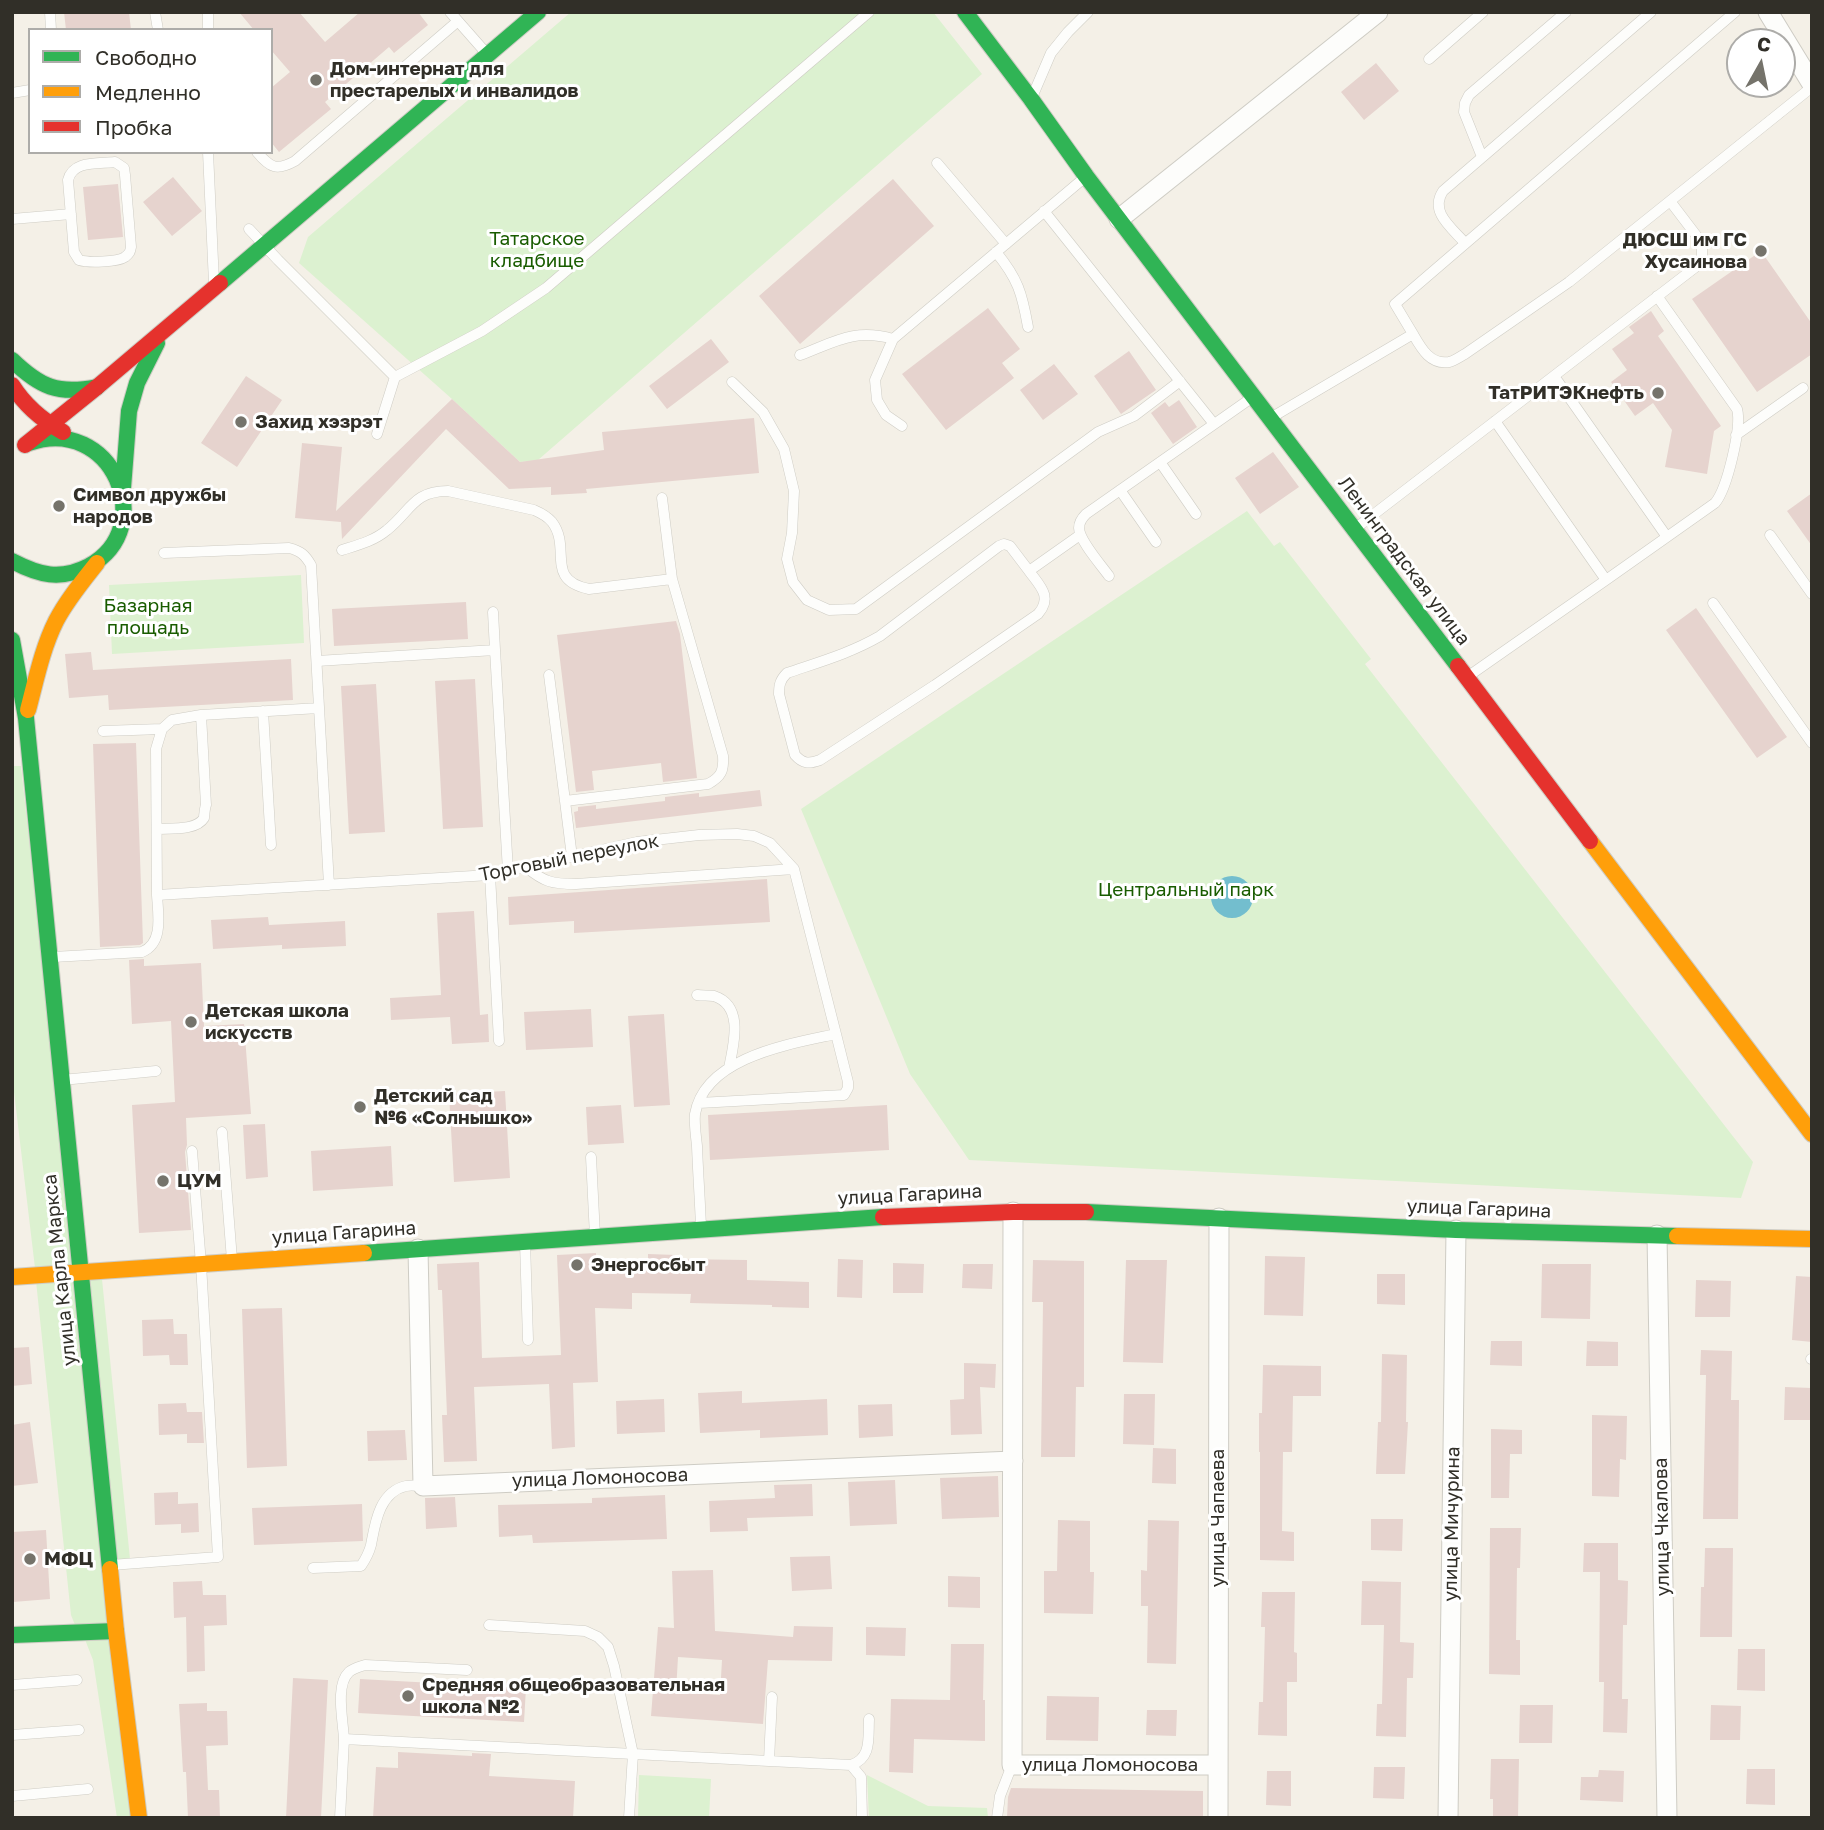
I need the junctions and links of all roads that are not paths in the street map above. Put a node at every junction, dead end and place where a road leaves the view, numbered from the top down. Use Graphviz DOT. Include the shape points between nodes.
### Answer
graph roads {
  1 [pos="450,12"];
  2 [pos="538,12"];
  3 [pos="869,12"];
  4 [pos="965,12"];
  5 [pos="1088,12"];
  6 [pos="1378,12"];
  7 [pos="1483,12"];
  8 [pos="1566,12"];
  9 [pos="1651,12"];
  10 [pos="1735,12"];
  11 [pos="1768,12"];
  12 [pos="458,21"];
  13 [pos="488,55"];
  14 [pos="1429,59"];
  15 [pos="1812,85"];
  16 [pos="1031,99"];
  17 [pos="208,154"];
  18 [pos="258,154"];
  19 [pos="1482,157"];
  20 [pos="937,163"];
  21 [pos="1086,176"];
  22 [pos="1670,201"];
  23 [pos="1044,211"];
  24 [pos="71,214"];
  25 [pos="12,219"];
  26 [pos="1119,219"];
  27 [pos="249,229"];
  28 [pos="1465,243"];
  29 [pos="1006,244"];
  30 [pos="264,245"];
  31 [pos="996,252"];
  32 [pos="214,287"];
  33 [pos="1657,296"];
  34 [pos="1028,327"];
  35 [pos="164,329"];
  36 [pos="1413,334"];
  37 [pos="893,339"];
  38 [pos="800,355"];
  39 [pos="12,360"];
  40 [pos="1554,376"];
  41 [pos="395,377"];
  42 [pos="1180,381"];
  43 [pos="732,382"];
  44 [pos="12,385"];
  45 [pos="97,387"];
  46 [pos="1803,388"];
  47 [pos="1254,397"];
  48 [pos="1270,418"];
  49 [pos="1495,421"];
  50 [pos="1214,424"];
  51 [pos="49,425"];
  52 [pos="902,426"];
  53 [pos="377,434"];
  54 [pos="1736,435"];
  55 [pos="19,449"];
  56 [pos="92,449"];
  57 [pos="1160,462"];
  58 [pos="1120,490"];
  59 [pos="123,497"];
  60 [pos="662,498"];
  61 [pos="1196,514"];
  62 [pos="1354,529"];
  63 [pos="1080,535"];
  64 [pos="1770,535"];
  65 [pos="1667,537"];
  66 [pos="1156,542"];
  67 [pos="342,550"];
  68 [pos="164,553"];
  69 [pos="99,560"];
  70 [pos="12,561"];
  71 [pos="1029,571"];
  72 [pos="52,576"];
  73 [pos="1109,576"];
  74 [pos="672,579"];
  75 [pos="1606,580"];
  76 [pos="26,582"];
  77 [pos="1812,594"];
  78 [pos="1713,603"];
  79 [pos="493,612"];
  80 [pos="12,640"];
  81 [pos="495,650"];
  82 [pos="317,660"];
  83 [pos="12,672"];
  84 [pos="549,675"];
  85 [pos="1466,677"];
  86 [pos="21,689"];
  87 [pos="319,708"];
  88 [pos="263,712"];
  89 [pos="201,715"];
  90 [pos="26,718"];
  91 [pos="162,729"];
  92 [pos="103,731"];
  93 [pos="1812,743"];
  94 [pos="565,801"];
  95 [pos="157,829"];
  96 [pos="271,845"];
  97 [pos="572,857"];
  98 [pos="526,867"];
  99 [pos="794,869"];
  100 [pos="508,871"];
  101 [pos="490,875"];
  102 [pos="329,885"];
  103 [pos="158,895"];
  104 [pos="49,957"];
  105 [pos="696,995"];
  106 [pos="836,1034"];
  107 [pos="499,1041"];
  108 [pos="729,1068"];
  109 [pos="156,1071"];
  110 [pos="62,1080"];
  111 [pos="699,1103"];
  112 [pos="1804,1109"];
  113 [pos="222,1132"];
  114 [pos="1812,1134"];
  115 [pos="192,1151"];
  116 [pos="591,1157"];
  117 [pos="1013,1212"];
  118 [pos="1219,1218"];
  119 [pos="701,1229"];
  120 [pos="1456,1230"];
  121 [pos="1657,1236"];
  122 [pos="595,1237"];
  123 [pos="1812,1239"];
  124 [pos="525,1241"];
  125 [pos="418,1249"];
  126 [pos="232,1262"];
  127 [pos="201,1264"];
  128 [pos="82,1272"];
  129 [pos="12,1277"];
  130 [pos="528,1340"];
  131 [pos="1013,1461"];
  132 [pos="423,1486"];
  133 [pos="110,1565"];
  134 [pos="313,1568"];
  135 [pos="489,1625"];
  136 [pos="116,1631"];
  137 [pos="12,1635"];
  138 [pos="467,1670"];
  139 [pos="77,1680"];
  140 [pos="12,1685"];
  141 [pos="772,1697"];
  142 [pos="869,1719"];
  143 [pos="79,1730"];
  144 [pos="12,1735"];
  145 [pos="344,1739"];
  146 [pos="633,1754"];
  147 [pos="769,1761"];
  148 [pos="851,1765"];
  149 [pos="1012,1765"];
  150 [pos="1218,1765"];
  151 [pos="88,1789"];
  152 [pos="12,1796"];
  153 [pos="139,1818"];
  154 [pos="340,1818"];
  155 [pos="629,1818"];
  156 [pos="862,1818"];
  157 [pos="997,1818"];
  158 [pos="1218,1818"];
  159 [pos="1448,1818"];
  160 [pos="1667,1818"];
  1 -- 12 [label="lane"];
  2 -- 13 [label="street"];
  3 -- 41 [label="lane" via="546,288 482,331"];
  4 -- 16 [label="street, Ленинградская улица"];
  5 -- 16 [label="lane" via="1051,52"];
  6 -- 26 [label="street"];
  7 -- 14 [label="lane"];
  8 -- 19 [label="lane" via="1469,95 1464,112"];
  9 -- 19 [label="lane"];
  10 -- 28 [label="lane"];
  11 -- 15 [label="street"];
  12 -- 13 [label="lane"];
  12 -- 18 [label="lane" via="295,161 273,166"];
  13 -- 30 [label="street"];
  15 -- 22 [label="lane"];
  16 -- 21 [label="street, Ленинградская улица"];
  17 -- 32 [label="lane"];
  19 -- 28 [label="lane" via="1438,197 1439,213"];
  20 -- 29 [label="lane"];
  21 -- 23 [label="lane"];
  21 -- 26 [label="street, Ленинградская улица"];
  22 -- 33 [label="lane" via="1703,250 1698,266"];
  22 -- 36 [label="lane" via="1569,282 1465,354 1448,362 1433,359"];
  23 -- 29 [label="lane"];
  23 -- 42 [label="lane"];
  24 -- 24 [label="lane" via="68,180 74,168 115,162 124,168 130,252 120,259 79,260 74,252"];
  24 -- 25 [label="lane"];
  26 -- 47 [label="street, Ленинградская улица"];
  27 -- 30 [label="lane"];
  28 -- 36 [label="lane" via="1395,304"];
  29 -- 31 [label="lane"];
  30 -- 32 [label="street"];
  30 -- 41 [label="lane"];
  31 -- 34 [label="lane" via="1019,286"];
  31 -- 37 [label="lane"];
  32 -- 35 [label="street"];
  33 -- 40 [label="lane"];
  33 -- 54 [label="lane" via="1737,409"];
  35 -- 45 [label="street"];
  35 -- 59 [label="street, улица Карла Маркса" via="137,383 129,411"];
  36 -- 48 [label="lane"];
  37 -- 38 [label="lane" via="860,334"];
  37 -- 52 [label="lane" via="875,380 877,400 886,415"];
  39 -- 45 [label="street" via="48,387 70,391"];
  40 -- 49 [label="lane"];
  40 -- 65 [label="lane"];
  41 -- 53 [label="lane"];
  42 -- 43 [label="lane" via="1134,416 1098,432 856,609 829,610 807,600 793,583 787,559 794,491 784,449 763,412"];
  42 -- 50 [label="lane"];
  44 -- 51 [label="street"];
  45 -- 51 [label="street"];
  46 -- 54 [label="lane"];
  47 -- 48 [label="street, Ленинградская улица"];
  47 -- 50 [label="lane"];
  48 -- 62 [label="street, Ленинградская улица"];
  49 -- 62 [label="lane"];
  49 -- 75 [label="lane"];
  50 -- 57 [label="lane"];
  51 -- 55 [label="street"];
  51 -- 56 [label="street"];
  54 -- 65 [label="lane" via="1720,498"];
  55 -- 56 [label="street" via="41,439 59,438"];
  56 -- 59 [label="street" via="116,474"];
  57 -- 58 [label="lane"];
  57 -- 61 [label="lane"];
  58 -- 63 [label="lane" via="1080,520"];
  58 -- 66 [label="lane"];
  59 -- 69 [label="street, улица Карла Маркса" via="120,532"];
  60 -- 74 [label="lane"];
  62 -- 85 [label="street, Ленинградская улица"];
  63 -- 71 [label="lane"];
  63 -- 73 [label="lane"];
  64 -- 77 [label="lane"];
  65 -- 75 [label="lane"];
  67 -- 74 [label="lane" via="376,538 424,495 448,491 546,516 559,537 563,573 576,586 589,589"];
  68 -- 82 [label="lane" via="299,550 311,565"];
  69 -- 72 [label="street" via="77,572"];
  69 -- 90 [label="street, улица Карла Маркса" via="53,628"];
  70 -- 72 [label="street"];
  71 -- 71 [label="lane" via="1010,546 999,546 880,636 852,651 787,673 779,694 795,755 810,764 820,760 1038,614 1046,599"];
  72 -- 76 [label="street"];
  74 -- 94 [label="lane" via="723,769 708,784"];
  75 -- 85 [label="lane"];
  78 -- 93 [label="lane"];
  79 -- 81 [label="lane"];
  80 -- 86 [label="street, улица Карла Маркса"];
  81 -- 82 [label="lane"];
  81 -- 100 [label="lane"];
  82 -- 87 [label="lane"];
  83 -- 86 [label="street"];
  84 -- 94 [label="lane"];
  85 -- 112 [label="street, Ленинградская улица"];
  86 -- 90 [label="street, улица Карла Маркса"];
  87 -- 88 [label="lane"];
  87 -- 102 [label="lane"];
  88 -- 89 [label="lane"];
  88 -- 96 [label="lane"];
  89 -- 91 [label="lane" via="173,720"];
  89 -- 95 [label="lane" via="204,817 197,825"];
  90 -- 104 [label="street, улица Карла Маркса"];
  91 -- 92 [label="lane"];
  91 -- 95 [label="lane" via="156,749"];
  94 -- 97 [label="lane"];
  95 -- 103 [label="lane"];
  97 -- 98 [label="lane, Торговый переулок"];
  97 -- 99 [label="lane, Торговый переулок" via="637,842 737,834 770,843"];
  98 -- 99 [label="lane" via="555,884"];
  98 -- 100 [label="lane, Торговый переулок"];
  99 -- 106 [label="lane, Торговый переулок"];
  100 -- 101 [label="lane, Торговый переулок"];
  101 -- 102 [label="lane, Торговый переулок"];
  101 -- 107 [label="lane"];
  102 -- 103 [label="lane, Торговый переулок"];
  103 -- 104 [label="lane" via="158,934 149,949"];
  104 -- 110 [label="street, улица Карла Маркса"];
  105 -- 108 [label="lane" via="714,996 726,1004 735,1021"];
  106 -- 108 [label="lane" via="784,1045"];
  106 -- 111 [label="lane, Торговый переулок" via="848,1082 844,1095"];
  108 -- 111 [label="lane" via="710,1083"];
  109 -- 110 [label="lane"];
  110 -- 128 [label="street, улица Карла Маркса"];
  111 -- 119 [label="lane" via="695,1115"];
  112 -- 114 [label="street, Ленинградская улица"];
  113 -- 126 [label="lane"];
  115 -- 127 [label="lane"];
  116 -- 122 [label="lane"];
  117 -- 118 [label="street, улица Гагарина"];
  117 -- 119 [label="street, улица Гагарина"];
  117 -- 131 [label="street, улица Ломоносова"];
  118 -- 120 [label="street, улица Гагарина"];
  118 -- 150 [label="street, улица Чапаева"];
  119 -- 122 [label="street, улица Гагарина"];
  120 -- 121 [label="street, улица Гагарина"];
  120 -- 159 [label="street, улица Мичурина"];
  121 -- 123 [label="street, улица Гагарина"];
  121 -- 160 [label="street, улица Чкалова"];
  122 -- 124 [label="street, улица Гагарина"];
  124 -- 125 [label="street, улица Гагарина"];
  124 -- 130 [label="lane"];
  125 -- 126 [label="street, улица Гагарина"];
  125 -- 132 [label="street"];
  126 -- 127 [label="street, улица Гагарина"];
  127 -- 128 [label="street, улица Гагарина"];
  127 -- 133 [label="lane" via="218,1557"];
  128 -- 129 [label="street, улица Гагарина"];
  128 -- 133 [label="street, улица Карла Маркса"];
  131 -- 132 [label="street, улица Ломоносова"];
  131 -- 149 [label="street, улица Ломоносова"];
  132 -- 134 [label="lane" via="404,1486 391,1494 379,1510 361,1566"];
  133 -- 136 [label="street, улица Карла Маркса"];
  135 -- 146 [label="lane" via="585,1630 598,1637 608,1647 614,1666"];
  136 -- 137 [label="street"];
  136 -- 153 [label="street, улица Карла Маркса"];
  138 -- 145 [label="lane" via="365,1665 352,1669 343,1678 341,1692"];
  139 -- 140 [label="lane"];
  141 -- 147 [label="lane"];
  142 -- 148 [label="lane" via="865,1756"];
  143 -- 144 [label="lane"];
  145 -- 146 [label="lane"];
  145 -- 154 [label="lane"];
  146 -- 147 [label="lane"];
  146 -- 155 [label="lane"];
  147 -- 148 [label="lane"];
  148 -- 156 [label="lane" via="861,1777"];
  149 -- 150 [label="street, улица Ломоносова"];
  149 -- 157 [label="lane"];
  150 -- 158 [label="street, улица Чапаева"];
  151 -- 152 [label="lane"];
}
